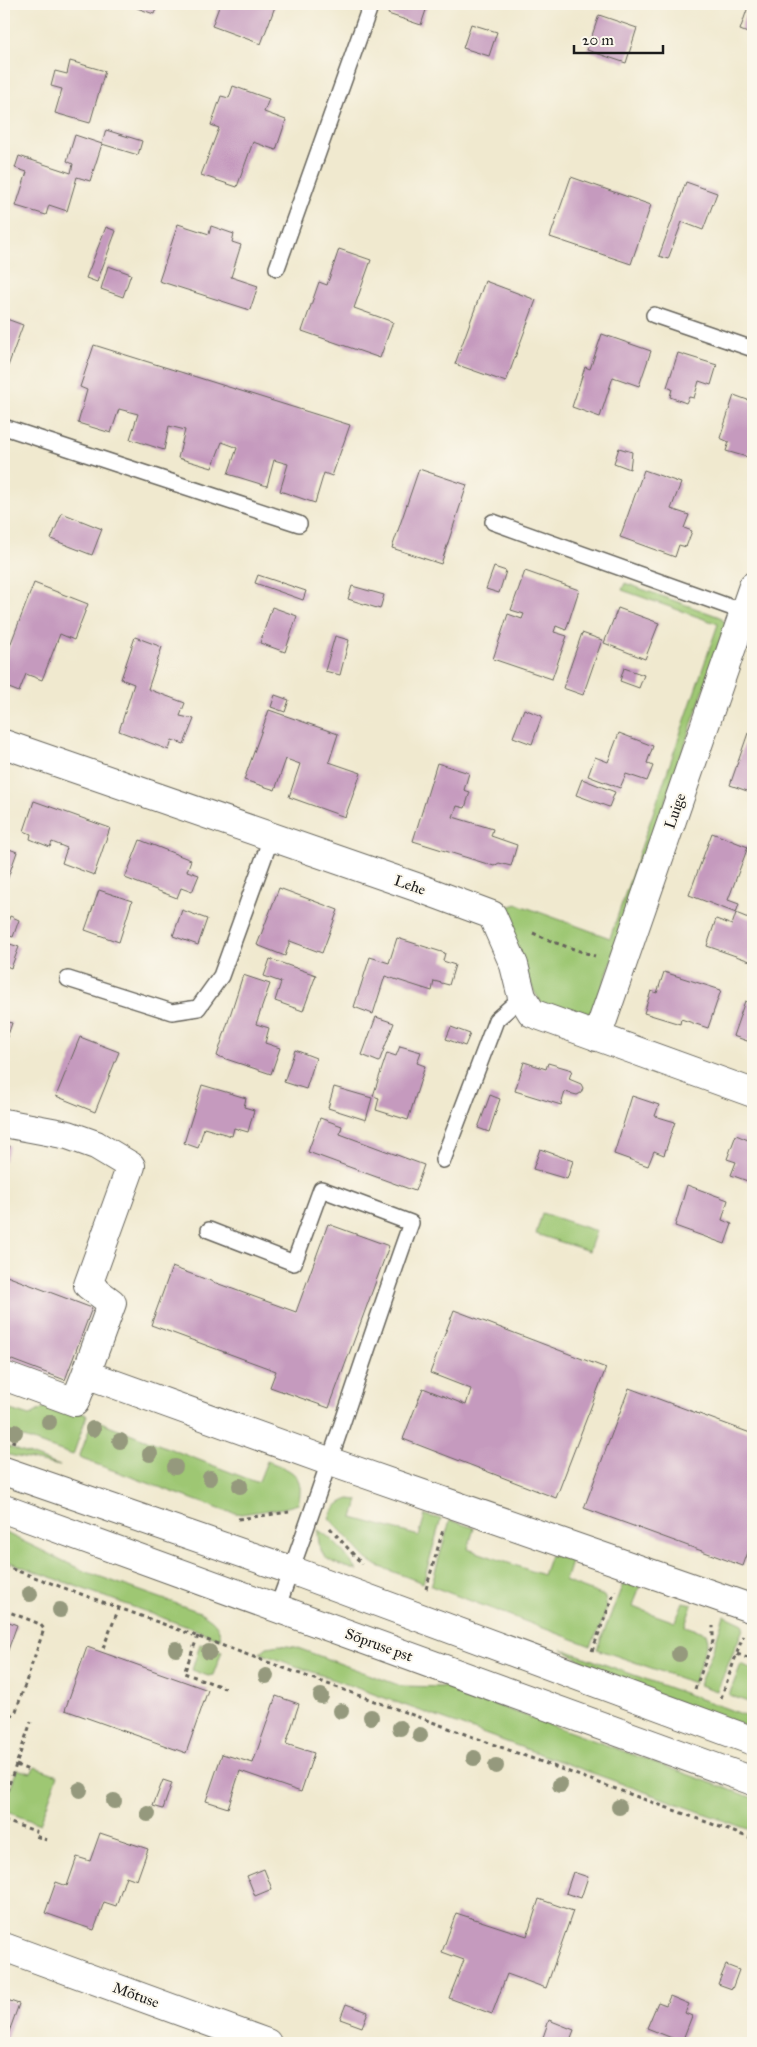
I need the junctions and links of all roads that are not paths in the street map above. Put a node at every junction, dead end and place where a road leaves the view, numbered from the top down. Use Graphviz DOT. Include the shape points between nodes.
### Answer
graph roads {
  1 [pos="372,4"];
  2 [pos="277,268"];
  3 [pos="654,315"];
  4 [pos="753,349"];
  5 [pos="4,427"];
  6 [pos="493,522"];
  7 [pos="299,524"];
  8 [pos="753,586"];
  9 [pos="749,614"];
  10 [pos="4,744"];
  11 [pos="271,838"];
  12 [pos="68,979"];
  13 [pos="522,997"];
  14 [pos="596,1037"];
  15 [pos="753,1094"];
  16 [pos="4,1123"];
  17 [pos="444,1160"];
  18 [pos="209,1230"];
  19 [pos="86,1374"];
  20 [pos="4,1376"];
  21 [pos="328,1461"];
  22 [pos="4,1471"];
  23 [pos="4,1509"];
  24 [pos="291,1570"];
  25 [pos="277,1608"];
  26 [pos="750,1618"];
  27 [pos="753,1741"];
  28 [pos="753,1782"];
  29 [pos="4,1947"];
  30 [pos="267,2043"];
  1 -- 2 [label="lane"];
  3 -- 4 [label="lane"];
  5 -- 7 [label="lane"];
  6 -- 9 [label="lane"];
  8 -- 9 [label="street, Luige"];
  9 -- 14 [label="street, Luige"];
  10 -- 11 [label="street, Lehe"];
  11 -- 12 [label="lane" via="221,976 198,1008 172,1012"];
  11 -- 13 [label="street, Lehe" via="492,915 514,965"];
  13 -- 14 [label="street, Lehe" via="532,1013"];
  13 -- 17 [label="lane" via="496,1020"];
  14 -- 15 [label="street, Lehe"];
  16 -- 19 [label="street" via="68,1135 96,1145 132,1166 88,1285 112,1303"];
  18 -- 21 [label="lane" via="294,1263 321,1189 411,1223"];
  19 -- 20 [label="street" via="76,1402"];
  19 -- 21 [label="street"];
  21 -- 24 [label="lane"];
  21 -- 26 [label="street" via="713,1595"];
  22 -- 24 [label="street"];
  23 -- 25 [label="street, Sõpruse pst"];
  24 -- 25 [label="lane"];
  24 -- 27 [label="street"];
  25 -- 28 [label="street, Sõpruse pst"];
  29 -- 30 [label="street, Mõtuse"];
}
